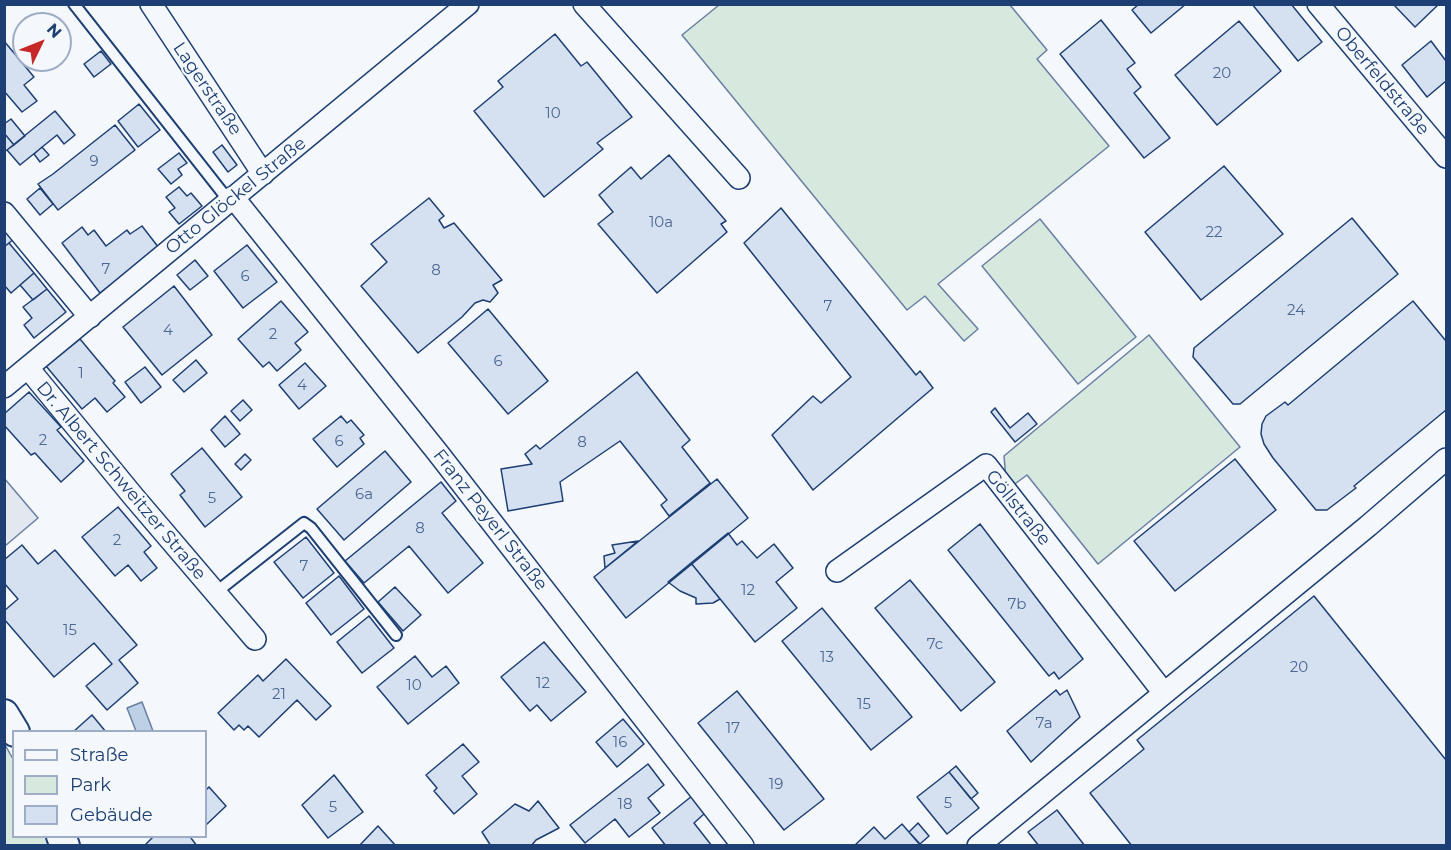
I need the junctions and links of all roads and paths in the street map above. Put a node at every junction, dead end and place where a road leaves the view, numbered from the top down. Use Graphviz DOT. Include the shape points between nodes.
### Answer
graph roads {
  1 [pos="74,4"];
  2 [pos="151,4"];
  3 [pos="468,4"];
  4 [pos="584,4"];
  5 [pos="1318,4"];
  6 [pos="1446,157"];
  7 [pos="263,174"];
  8 [pos="739,178"];
  9 [pos="231,199"];
  10 [pos="4,213"];
  11 [pos="90,317"];
  12 [pos="28,368"];
  13 [pos="4,387"];
  14 [pos="1446,459"];
  15 [pos="837,570"];
  16 [pos="215,593"];
  17 [pos="396,635"];
  18 [pos="255,639"];
  19 [pos="1164,693"];
  20 [pos="4,714"];
  21 [pos="14,730"];
  22 [pos="743,846"];
  23 [pos="978,846"];
  1 -- 9 [label="lane"];
  2 -- 7 [label="street, Lagerstraße"];
  3 -- 7 [label="street, Otto Glöckel Straße"];
  4 -- 8 [label="street"];
  5 -- 6 [label="street, Oberfeldstraße"];
  7 -- 9 [label="street, Otto Glöckel Straße"];
  9 -- 11 [label="street, Otto Glöckel Straße"];
  9 -- 22 [label="street, Franz Peyerl Straße" via="438,453"];
  10 -- 11 [label="street"];
  11 -- 12 [label="street, Otto Glöckel Straße"];
  12 -- 13 [label="street, Otto Glöckel Straße"];
  12 -- 16 [label="street, Dr. Albert Schweitzer Straße"];
  14 -- 19 [label="street"];
  15 -- 19 [label="street, Göllstraße" via="986,465"];
  16 -- 17 [label="lane, Dr. Albert Schweitzer Straße" via="304,523"];
  16 -- 18 [label="street, Dr. Albert Schweitzer Straße"];
  19 -- 23 [label="street"];
  20 -- 21 [label="main road"];
}
